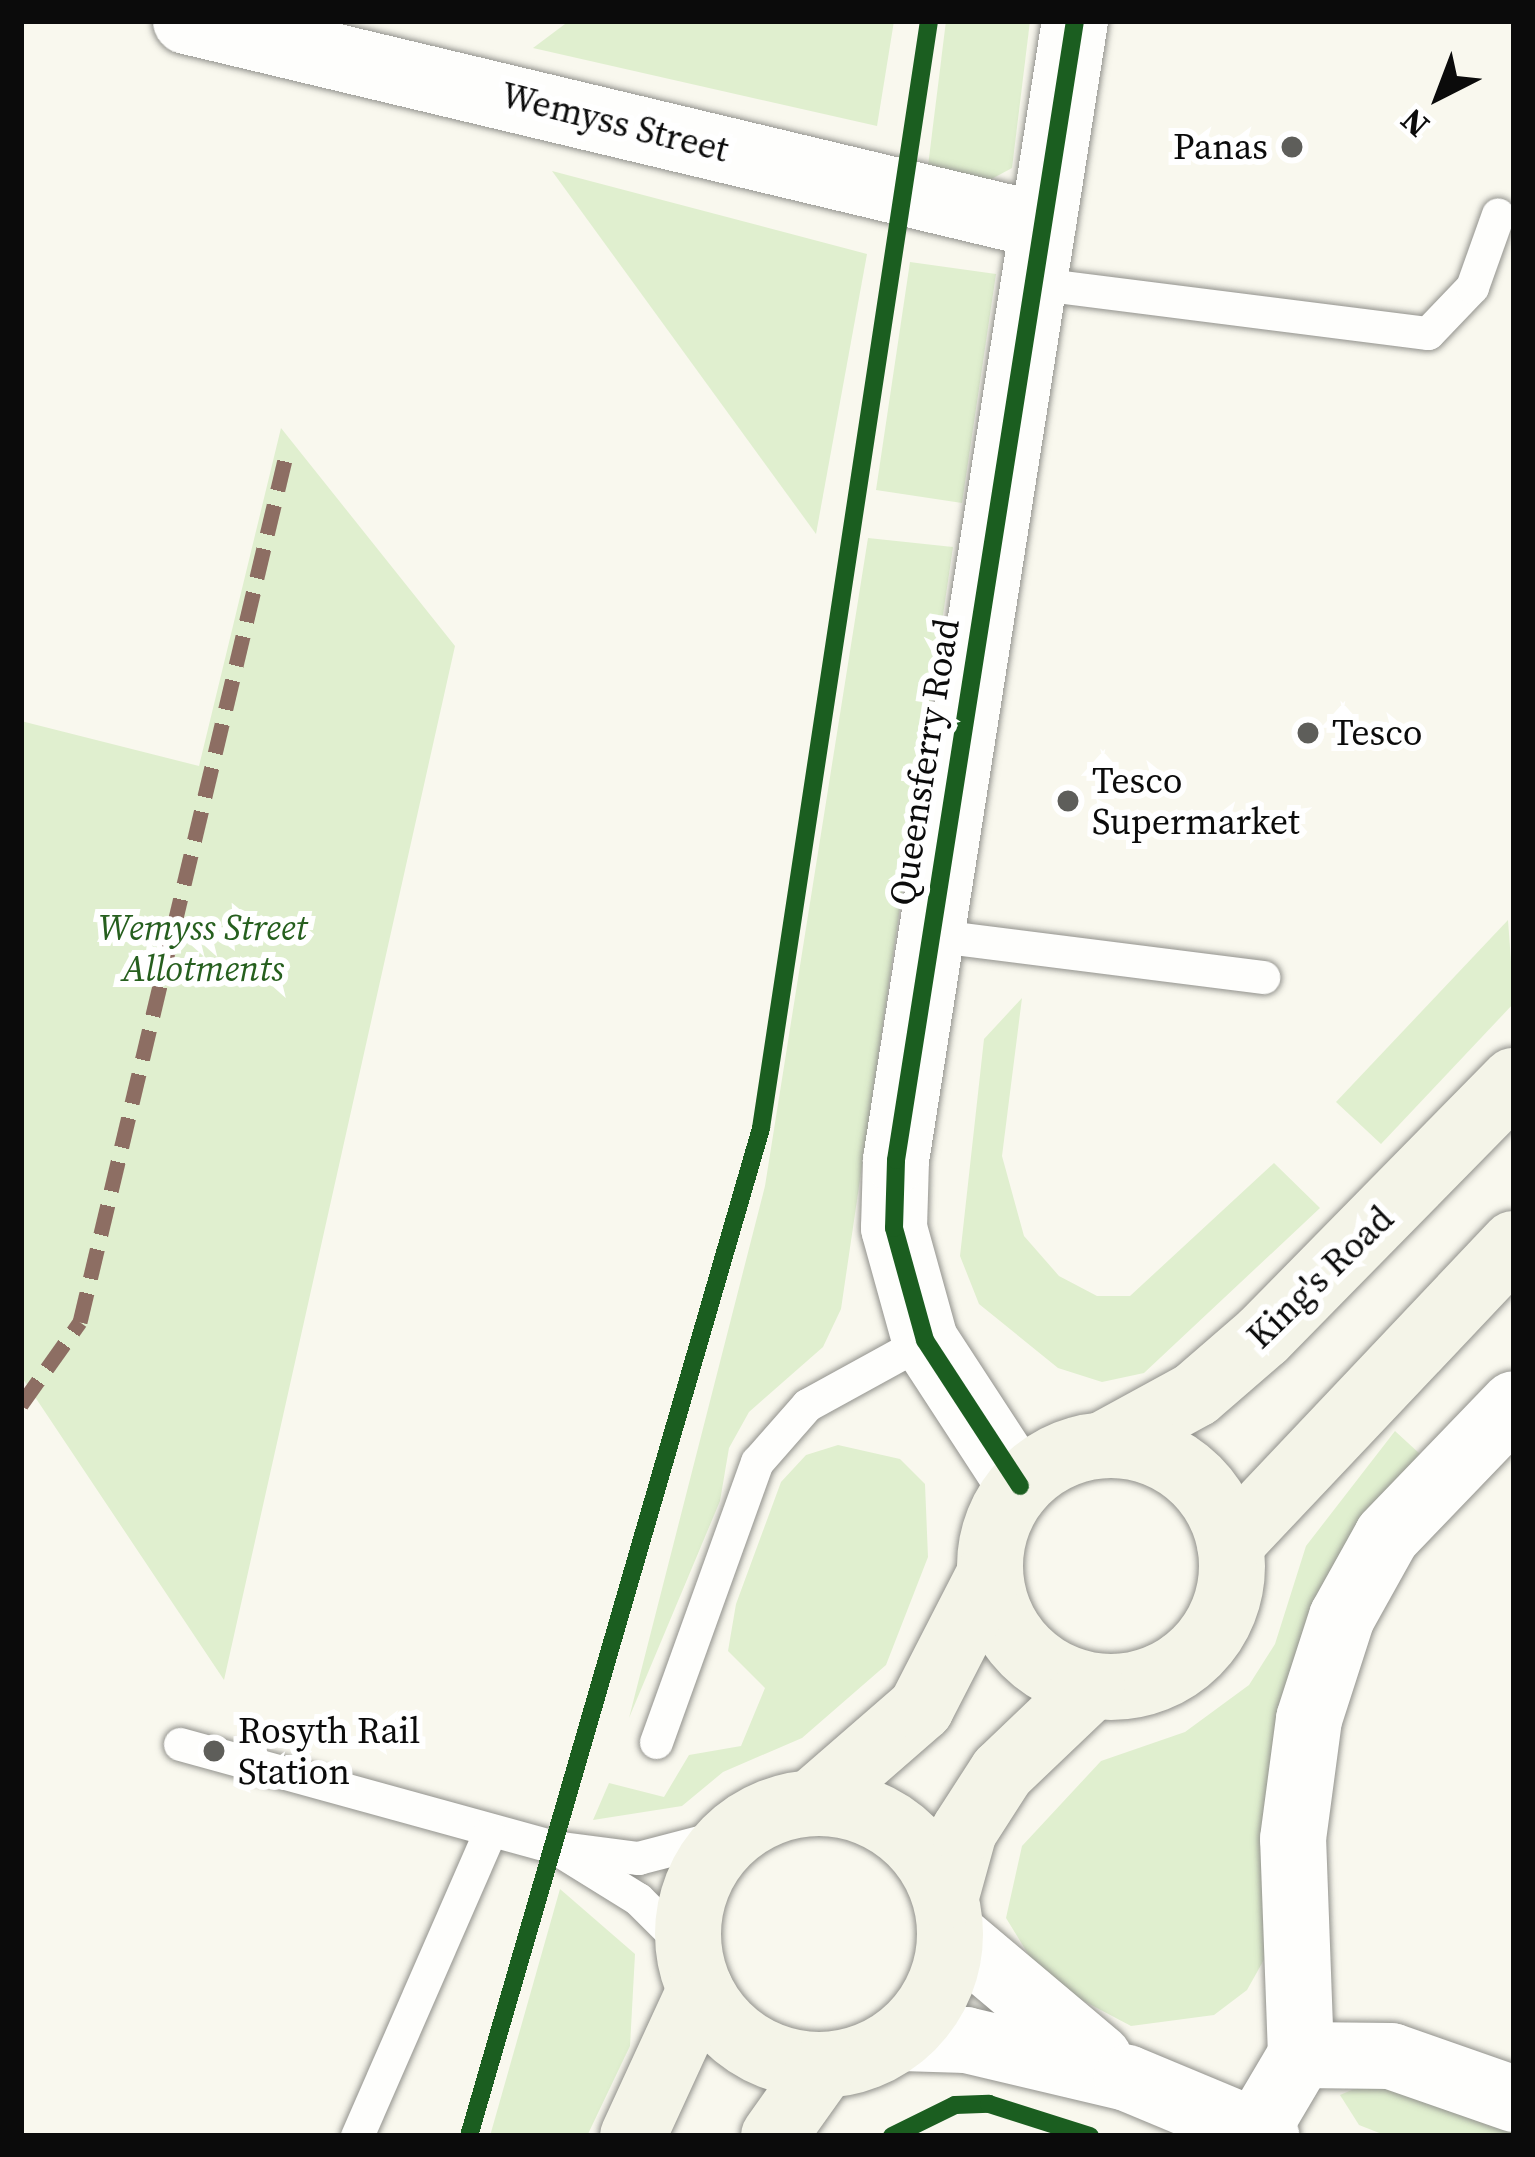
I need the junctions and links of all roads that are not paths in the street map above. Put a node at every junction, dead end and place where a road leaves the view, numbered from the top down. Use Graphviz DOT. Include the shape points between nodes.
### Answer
graph roads {
  1 [pos="186,21"];
  2 [pos="1075,21"];
  3 [pos="1498,214"];
  4 [pos="1037,254"];
  5 [pos="930,935"];
  6 [pos="1263,977"];
  7 [pos="1514,1081"];
  8 [pos="1514,1244"];
  9 [pos="925,1340"];
  10 [pos="1514,1404"];
  11 [pos="1103,1445"];
  12 [pos="1019,1486"];
  13 [pos="1230,1544"];
  14 [pos="990,1574"];
  15 [pos="1092,1686"];
  16 [pos="656,1742"];
  17 [pos="180,1744"];
  18 [pos="813,1802"];
  19 [pos="734,1833"];
  20 [pos="489,1834"];
  21 [pos="554,1847"];
  22 [pos="949,1915"];
  23 [pos="694,1969"];
  24 [pos="902,2038"];
  25 [pos="1301,2055"];
  26 [pos="823,2066"];
  27 [pos="1126,2078"];
  28 [pos="1514,2099"];
  29 [pos="1261,2134"];
  30 [pos="357,2136"];
  31 [pos="633,2136"];
  32 [pos="774,2136"];
  1 -- 4 [label="street, Wemyss Street"];
  2 -- 4 [label="street, Queensferry Road"];
  3 -- 4 [label="lane" via="1472,287 1428,333"];
  4 -- 5 [label="street, Queensferry Road"];
  5 -- 6 [label="lane"];
  5 -- 9 [label="street, Queensferry Road" via="894,1228"];
  7 -- 11 [label="main road, King's Road" via="1263,1336 1196,1394"];
  8 -- 13 [label="main road"];
  9 -- 12 [label="street, Queensferry Road"];
  9 -- 16 [label="lane" via="806,1405 757,1462"];
  10 -- 25 [label="street" via="1387,1536 1335,1637 1310,1719 1293,1839"];
  11 -- 12 [label="main road" via="1043,1465"];
  11 -- 13 [label="main road" via="1185,1471 1220,1510"];
  12 -- 14 [label="main road" via="992,1543"];
  13 -- 15 [label="main road" via="1225,1609 1198,1650 1157,1678"];
  14 -- 15 [label="main road" via="1022,1648"];
  14 -- 18 [label="main road" via="921,1708"];
  15 -- 22 [label="main road" via="1002,1772 964,1831"];
  17 -- 20 [label="lane"];
  18 -- 19 [label="main road"];
  18 -- 22 [label="main road" via="896,1826"];
  19 -- 21 [label="lane" via="638,1858"];
  19 -- 23 [label="main road" via="706,1865"];
  20 -- 21 [label="lane"];
  20 -- 30 [label="lane"];
  21 -- 23 [label="lane" via="638,1899"];
  22 -- 24 [label="main road" via="931,2006"];
  22 -- 27 [label="street"];
  23 -- 26 [label="main road" via="749,2047"];
  23 -- 31 [label="main road"];
  24 -- 26 [label="main road"];
  24 -- 27 [label="street" via="966,2040"];
  25 -- 28 [label="street" via="1390,2056"];
  25 -- 29 [label="street"];
  26 -- 32 [label="main road"];
  27 -- 29 [label="street"];
}
